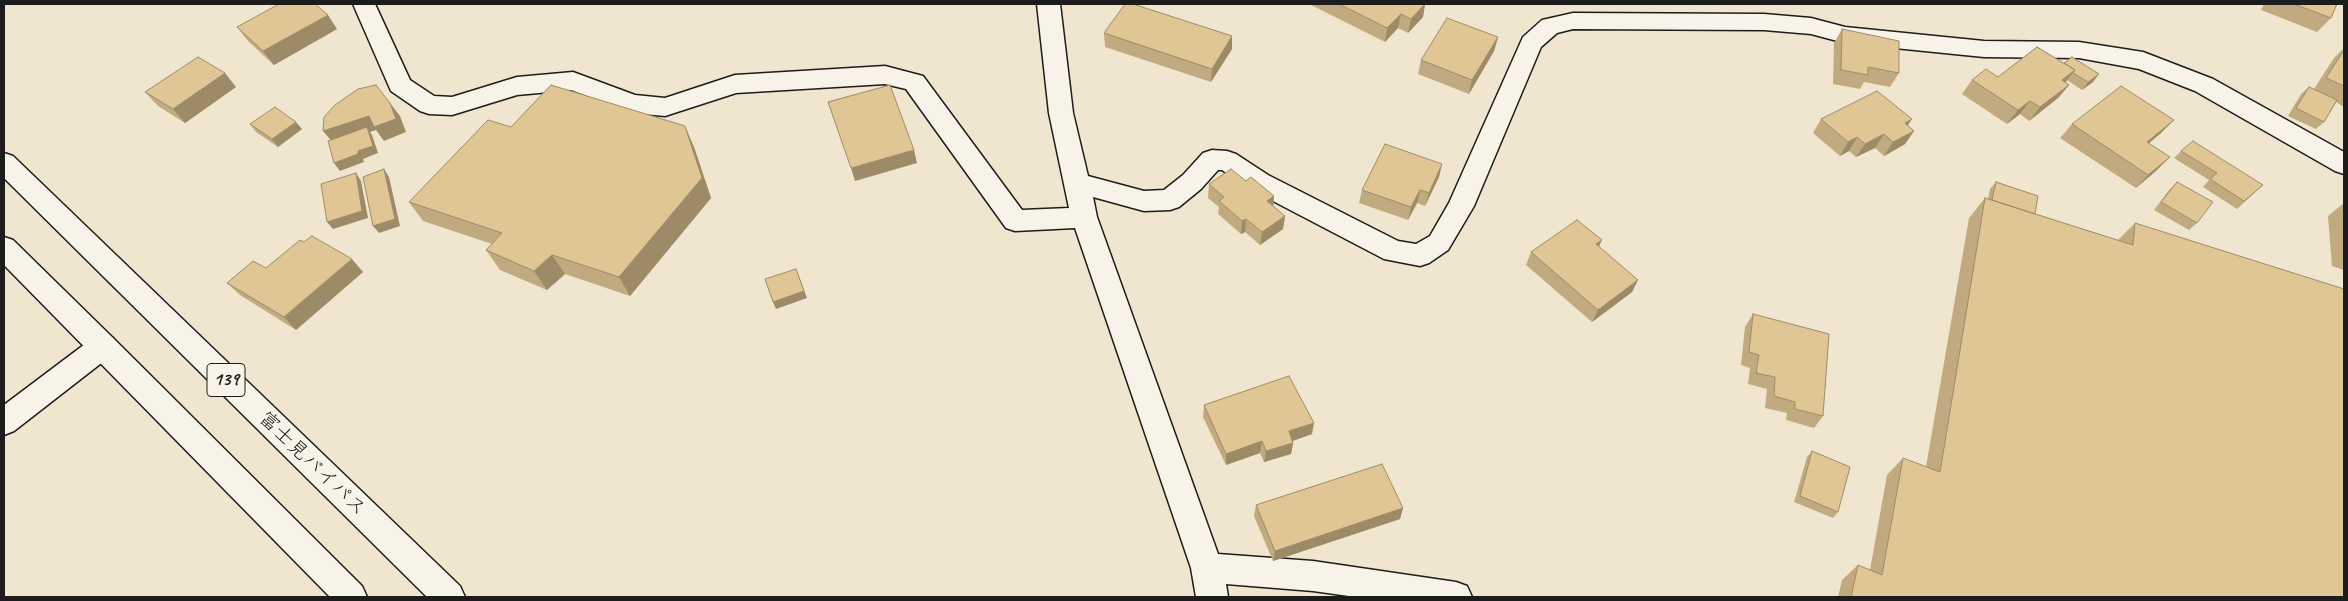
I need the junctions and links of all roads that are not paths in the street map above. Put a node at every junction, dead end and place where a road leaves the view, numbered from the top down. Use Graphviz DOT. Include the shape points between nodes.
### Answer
graph roads {
  1 [pos="364,4"];
  2 [pos="1048,4"];
  3 [pos="4,163"];
  4 [pos="2344,164"];
  5 [pos="1077,183"];
  6 [pos="1084,217"];
  7 [pos="4,248"];
  8 [pos="104,346"];
  9 [pos="4,422"];
  10 [pos="1210,583"];
  11 [pos="351,597"];
  12 [pos="449,597"];
  13 [pos="1456,597"];
  1 -- 6 [label="main road" via="400,85 429,105 452,106 517,86 573,82 633,104 666,107 735,84 885,75 914,82 1015,221"];
  2 -- 5 [label="main road" via="1061,113"];
  3 -- 12 [label="main road, 富士見バイパス / 139"];
  4 -- 5 [label="main road" via="2204,86 2143,61 2080,50 1984,49 1845,35 1810,26 1764,22 1573,21 1550,26 1531,43 1461,206 1439,243 1420,255 1393,252 1227,162 1212,160 1170,200 1144,201"];
  5 -- 6 [label="main road"];
  6 -- 10 [label="main road"];
  7 -- 8 [label="main road"];
  8 -- 9 [label="main road"];
  8 -- 11 [label="main road"];
  10 -- 13 [label="main road" via="1313,576"];
}
